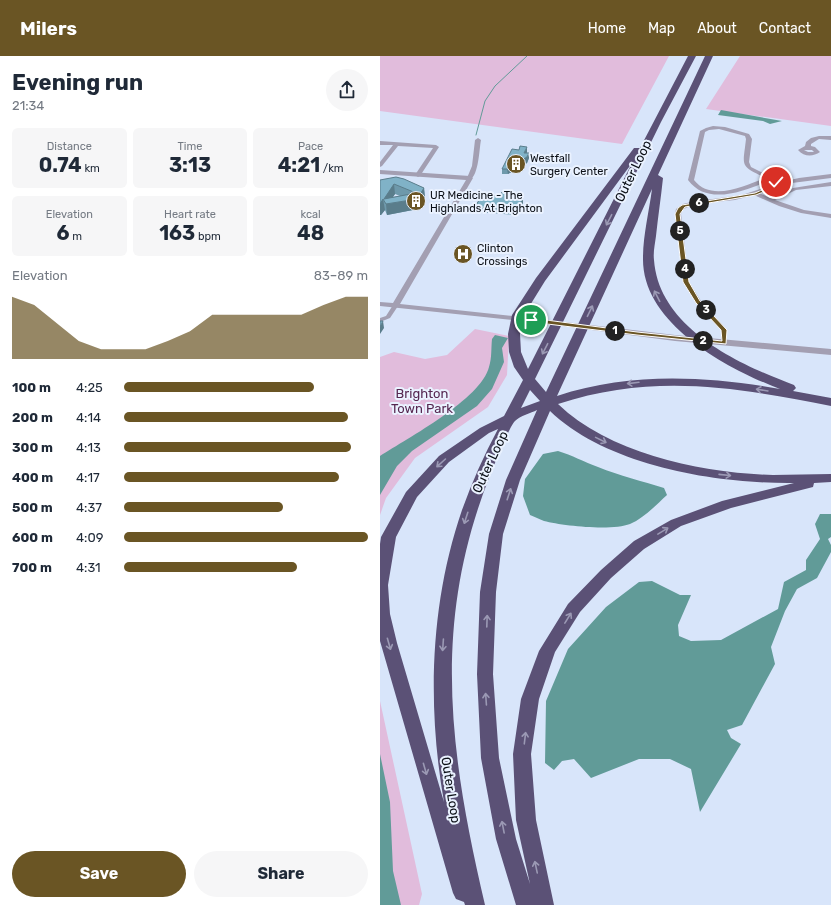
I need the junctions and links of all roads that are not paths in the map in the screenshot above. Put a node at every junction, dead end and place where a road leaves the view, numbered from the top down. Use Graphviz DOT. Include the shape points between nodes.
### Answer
graph roads {
  1 [pos="692,56"];
  2 [pos="710,56"];
  3 [pos="657,122"];
  4 [pos="831,138"];
  5 [pos="478,140"];
  6 [pos="380,144"];
  7 [pos="396,145"];
  8 [pos="808,148"];
  9 [pos="380,165"];
  10 [pos="659,167"];
  11 [pos="380,172"];
  12 [pos="418,175"];
  13 [pos="831,176"];
  14 [pos="470,178"];
  15 [pos="768,179"];
  16 [pos="780,184"];
  17 [pos="831,184"];
  18 [pos="756,194"];
  19 [pos="771,200"];
  20 [pos="831,216"];
  21 [pos="380,304"];
  22 [pos="395,306"];
  23 [pos="380,320"];
  24 [pos="724,343"];
  25 [pos="831,352"];
  26 [pos="829,402"];
  27 [pos="831,478"];
  28 [pos="467,905"];
  29 [pos="475,905"];
  30 [pos="526,905"];
  31 [pos="544,905"];
  1 -- 3 [label="highway, Outer Loop"];
  2 -- 10 [label="highway, Outer Loop"];
  3 -- 27 [label="highway, one-way" via="527,300 518,316 514,334 520,367 538,392 567,420 626,452 698,472 772,479"];
  3 -- 29 [label="highway, Outer Loop, one-way" via="488,462 471,504 454,560 443,647 443,720 455,819"];
  4 -- 8 [label="street" via="812,140 808,143"];
  5 -- 14 [label="street" via="475,166"];
  6 -- 7 [label="street"];
  7 -- 9 [label="street"];
  7 -- 12 [label="street" via="436,147"];
  26 -- 10 [label="highway, one-way" via="778,384 716,353 680,327 666,311 648,272"];
  30 -- 10 [label="highway, Outer Loop, one-way" via="506,840 490,758 485,674 488,592 496,534 527,446"];
  11 -- 12 [label="street"];
  12 -- 14 [label="street"];
  13 -- 16 [label="street"];
  14 -- 22 [label="street"];
  15 -- 15 [label="street" via="750,168 746,162 749,139 747,135 722,128 703,131 691,180 700,189 734,191"];
  15 -- 16 [label="street"];
  16 -- 18 [label="street"];
  17 -- 19 [label="street" via="795,189"];
  18 -- 19 [label="street"];
  18 -- 24 [label="street" via="691,204 679,209 686,282 698,302 724,330"];
  19 -- 20 [label="street" via="803,212"];
  21 -- 22 [label="street"];
  22 -- 23 [label="street" via="388,317"];
  22 -- 24 [label="street"];
  24 -- 25 [label="street"];
  26 -- 28 [label="highway, one-way" via="728,385 675,380 634,383 575,393 507,419 472,439 449,455 404,506 387,542 382,562 382,614 436,809"];
  31 -- 27 [label="highway, one-way" via="526,820 522,754 530,698 547,651 574,608 606,574 639,545 676,523 727,504"];
}
